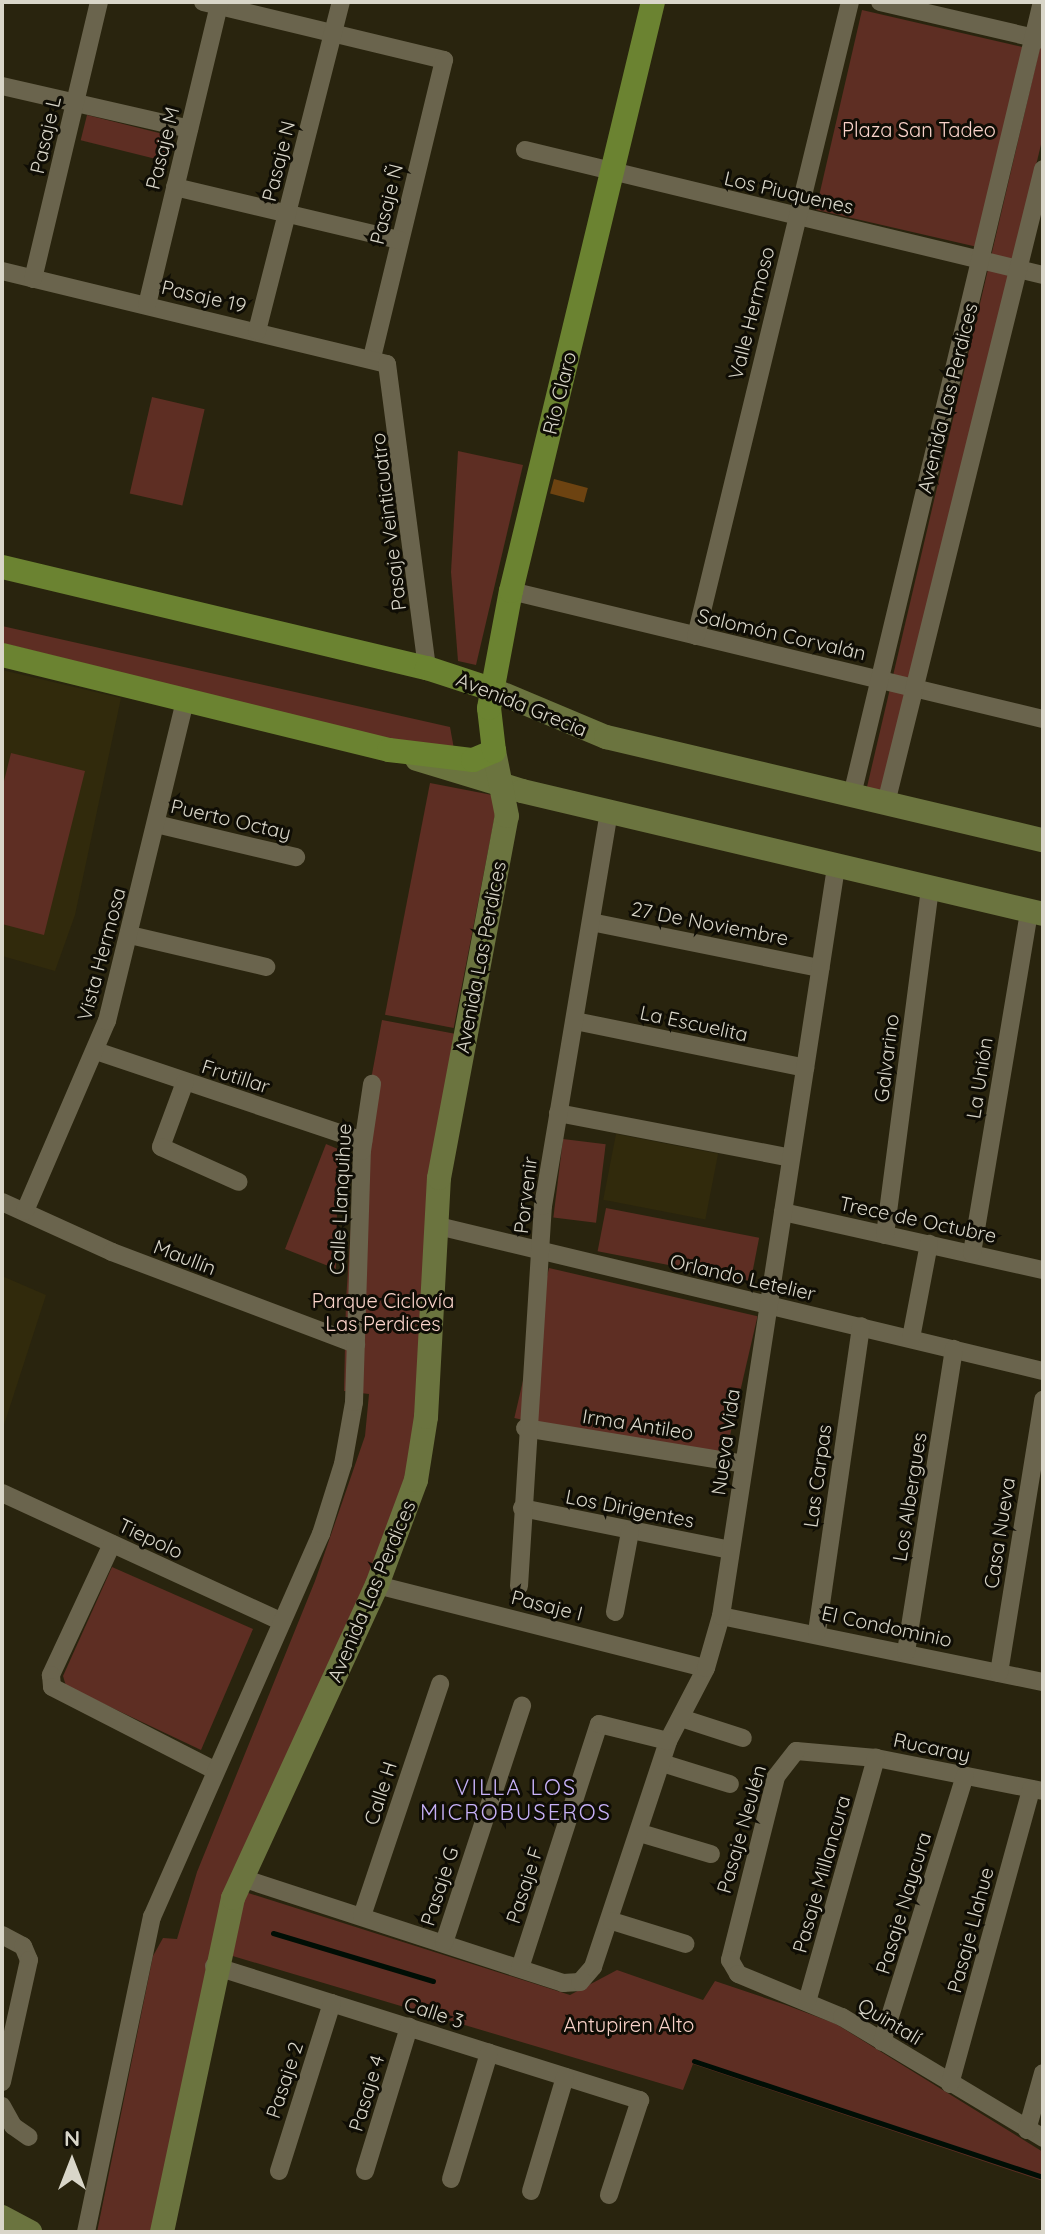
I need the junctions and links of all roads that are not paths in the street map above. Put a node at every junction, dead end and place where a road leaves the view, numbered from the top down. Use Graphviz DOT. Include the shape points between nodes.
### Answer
graph roads {
  1 [pos="99,2"];
  2 [pos="341,2"];
  3 [pos="653,2"];
  4 [pos="850,2"];
  5 [pos="880,2"];
  6 [pos="1042,2"];
  7 [pos="214,3"];
  8 [pos="333,33"];
  9 [pos="1038,39"];
  10 [pos="2,86"];
  11 [pos="75,103"];
  12 [pos="189,129"];
  13 [pos="525,150"];
  14 [pos="1043,169"];
  15 [pos="612,172"];
  16 [pos="175,187"];
  17 [pos="287,213"];
  18 [pos="797,216"];
  19 [pos="400,240"];
  20 [pos="980,260"];
  21 [pos="1021,270"];
  22 [pos="2,271"];
  23 [pos="1043,275"];
  24 [pos="33,279"];
  25 [pos="147,305"];
  26 [pos="257,331"];
  27 [pos="372,358"];
  28 [pos="392,370"];
  29 [pos="2,567"];
  30 [pos="511,591"];
  31 [pos="696,636"];
  32 [pos="2,655"];
  33 [pos="427,668"];
  34 [pos="879,679"];
  35 [pos="915,688"];
  36 [pos="491,689"];
  37 [pos="186,697"];
  38 [pos="1043,719"];
  39 [pos="389,750"];
  40 [pos="494,751"];
  41 [pos="503,786"];
  42 [pos="852,795"];
  43 [pos="886,803"];
  44 [pos="609,813"];
  45 [pos="156,824"];
  46 [pos="1043,840"];
  47 [pos="296,857"];
  48 [pos="836,867"];
  49 [pos="930,887"];
  50 [pos="1036,912"];
  51 [pos="591,922"];
  52 [pos="130,935"];
  53 [pos="266,967"];
  54 [pos="820,968"];
  55 [pos="575,1021"];
  56 [pos="96,1051"];
  57 [pos="805,1068"];
  58 [pos="185,1082"];
  59 [pos="372,1084"];
  60 [pos="558,1113"];
  61 [pos="363,1141"];
  62 [pos="791,1158"];
  63 [pos="239,1182"];
  64 [pos="2,1202"];
  65 [pos="25,1211"];
  66 [pos="783,1212"];
  67 [pos="434,1225"];
  68 [pos="885,1235"];
  69 [pos="929,1244"];
  70 [pos="540,1251"];
  71 [pos="972,1253"];
  72 [pos="1043,1270"];
  73 [pos="767,1304"];
  74 [pos="861,1326"];
  75 [pos="911,1338"];
  76 [pos="356,1344"];
  77 [pos="954,1349"];
  78 [pos="1043,1371"];
  79 [pos="1043,1400"];
  80 [pos="525,1428"];
  81 [pos="744,1464"];
  82 [pos="2,1493"];
  83 [pos="522,1508"];
  84 [pos="630,1532"];
  85 [pos="112,1544"];
  86 [pos="730,1550"];
  87 [pos="377,1585"];
  88 [pos="519,1586"];
  89 [pos="615,1612"];
  90 [pos="721,1616"];
  91 [pos="282,1622"];
  92 [pos="817,1632"];
  93 [pos="906,1652"];
  94 [pos="706,1668"];
  95 [pos="999,1673"];
  96 [pos="1043,1682"];
  97 [pos="440,1684"];
  98 [pos="522,1706"];
  99 [pos="681,1718"];
  100 [pos="743,1738"];
  101 [pos="668,1741"];
  102 [pos="811,1749"];
  103 [pos="876,1758"];
  104 [pos="662,1763"];
  105 [pos="214,1770"];
  106 [pos="965,1776"];
  107 [pos="730,1784"];
  108 [pos="1037,1790"];
  109 [pos="640,1833"];
  110 [pos="711,1854"];
  111 [pos="242,1878"];
  112 [pos="362,1916"];
  113 [pos="612,1921"];
  114 [pos="2,1935"];
  115 [pos="732,1940"];
  116 [pos="444,1943"];
  117 [pos="686,1944"];
  118 [pos="214,1966"];
  119 [pos="520,1968"];
  120 [pos="807,2002"];
  121 [pos="332,2003"];
  122 [pos="409,2027"];
  123 [pos="882,2042"];
  124 [pos="489,2053"];
  125 [pos="1043,2073"];
  126 [pos="565,2077"];
  127 [pos="2,2082"];
  128 [pos="950,2084"];
  129 [pos="2,2106"];
  130 [pos="1035,2134"];
  131 [pos="29,2137"];
  132 [pos="279,2171"];
  133 [pos="365,2171"];
  134 [pos="451,2179"];
  135 [pos="531,2191"];
  136 [pos="609,2195"];
  137 [pos="2,2217"];
  138 [pos="30,2232"];
  139 [pos="86,2232"];
  140 [pos="162,2232"];
  1 -- 11 [label="street, Pasaje L"];
  2 -- 8 [label="street, Pasaje N"];
  3 -- 15 [label="main road, Río Claro"];
  4 -- 18 [label="street, Valle Hermoso"];
  5 -- 9 [label="street"];
  6 -- 9 [label="street, Avenida Las Perdices"];
  7 -- 8 [label="street"];
  7 -- 12 [label="street, Pasaje M"];
  8 -- 17 [label="street, Pasaje N"];
  8 -- 19 [label="street, Pasaje Ñ" via="444,60"];
  9 -- 20 [label="street, Avenida Las Perdices"];
  10 -- 11 [label="street"];
  11 -- 12 [label="street"];
  11 -- 24 [label="street, Pasaje L"];
  12 -- 16 [label="street, Pasaje M"];
  13 -- 15 [label="street, Los Piuquenes"];
  14 -- 21 [label="street, Avenida Las Perdices"];
  15 -- 18 [label="street, Los Piuquenes"];
  15 -- 30 [label="main road, Río Claro"];
  16 -- 17 [label="street"];
  16 -- 25 [label="street, Pasaje M"];
  17 -- 19 [label="street"];
  17 -- 26 [label="street, Pasaje N"];
  18 -- 20 [label="street, Los Piuquenes"];
  18 -- 31 [label="street, Valle Hermoso"];
  19 -- 27 [label="street, Pasaje Ñ"];
  20 -- 21 [label="street, Los Piuquenes"];
  20 -- 34 [label="street, Avenida Las Perdices"];
  21 -- 23 [label="street, Los Piuquenes"];
  21 -- 35 [label="street, Avenida Las Perdices"];
  22 -- 24 [label="street, Pasaje 19"];
  24 -- 25 [label="street, Pasaje 19"];
  25 -- 26 [label="street, Pasaje 19"];
  26 -- 27 [label="street, Pasaje 19"];
  27 -- 28 [label="street, Pasaje 19"];
  28 -- 33 [label="street, Pasaje Veinticuatro"];
  29 -- 33 [label="main road, Avenida Grecia"];
  30 -- 31 [label="street, Salomón Corvalán"];
  30 -- 36 [label="main road, Río Claro"];
  31 -- 34 [label="street, Salomón Corvalán"];
  32 -- 37 [label="main road"];
  33 -- 36 [label="main road, Avenida Grecia"];
  34 -- 35 [label="street, Salomón Corvalán"];
  34 -- 42 [label="street, Avenida Las Perdices"];
  35 -- 38 [label="street, Salomón Corvalán"];
  35 -- 43 [label="street, Avenida Las Perdices"];
  36 -- 40 [label="main road, Río Claro"];
  36 -- 42 [label="street, Avenida Grecia" via="606,737"];
  37 -- 39 [label="main road"];
  37 -- 45 [label="street, Vista Hermosa"];
  39 -- 40 [label="main road" via="473,760"];
  39 -- 41 [label="street"];
  40 -- 41 [label="street, Río Claro"];
  41 -- 44 [label="street"];
  41 -- 67 [label="street, Avenida Las Perdices" via="504,836"];
  42 -- 43 [label="street, Avenida Grecia"];
  43 -- 46 [label="street, Avenida Grecia"];
  44 -- 48 [label="street"];
  44 -- 51 [label="street, Porvenir"];
  45 -- 47 [label="street, Puerto Octay"];
  45 -- 52 [label="street, Vista Hermosa"];
  48 -- 49 [label="street"];
  48 -- 54 [label="street, Nueva Vida"];
  49 -- 50 [label="street"];
  49 -- 68 [label="street, Galvarino"];
  50 -- 71 [label="street, La Unión"];
  51 -- 54 [label="street, 27 De Noviembre"];
  51 -- 55 [label="street, Porvenir"];
  52 -- 53 [label="street"];
  52 -- 56 [label="street, Vista Hermosa"];
  54 -- 57 [label="street, Nueva Vida"];
  55 -- 57 [label="street, La Escuelita"];
  55 -- 60 [label="street, Porvenir"];
  56 -- 58 [label="street, Frutillar"];
  56 -- 65 [label="street, Vista Hermosa"];
  57 -- 62 [label="street, Nueva Vida"];
  58 -- 61 [label="street, Frutillar"];
  58 -- 63 [label="street" via="161,1147"];
  59 -- 61 [label="street, Calle Llanquihue"];
  60 -- 62 [label="street"];
  60 -- 70 [label="street, Porvenir"];
  61 -- 76 [label="street, Calle Llanquihue"];
  62 -- 66 [label="street, Nueva Vida"];
  64 -- 65 [label="street, Maullín"];
  65 -- 76 [label="street, Maullín" via="112,1252"];
  66 -- 68 [label="street, Trece de Octubre"];
  66 -- 73 [label="street, Nueva Vida"];
  67 -- 70 [label="street, Orlando Letelier"];
  67 -- 87 [label="street, Avenida Las Perdices" via="423,1447 406,1517"];
  68 -- 69 [label="street, Trece de Octubre"];
  69 -- 71 [label="street, Trece de Octubre"];
  69 -- 75 [label="street"];
  70 -- 73 [label="street, Orlando Letelier"];
  70 -- 80 [label="street, Porvenir"];
  71 -- 72 [label="street, Trece de Octubre"];
  73 -- 74 [label="street, Orlando Letelier"];
  73 -- 81 [label="street, Nueva Vida"];
  74 -- 75 [label="street, Orlando Letelier"];
  74 -- 92 [label="street, Las Carpas"];
  75 -- 77 [label="street, Orlando Letelier"];
  76 -- 91 [label="street, Calle Llanquihue" via="353,1413 329,1511"];
  77 -- 78 [label="street, Orlando Letelier"];
  77 -- 93 [label="street, Los Albergues"];
  79 -- 95 [label="street, Casa Nueva"];
  80 -- 81 [label="street, Irma Antileo"];
  80 -- 83 [label="street, Porvenir"];
  81 -- 86 [label="street, Nueva Vida"];
  82 -- 85 [label="street, Tiepolo"];
  83 -- 84 [label="street, Los Dirigentes"];
  83 -- 88 [label="street, Porvenir"];
  84 -- 86 [label="street, Los Dirigentes"];
  84 -- 89 [label="street"];
  85 -- 91 [label="street, Tiepolo"];
  85 -- 105 [label="street" via="51,1675 52,1687"];
  86 -- 90 [label="street, Nueva Vida"];
  87 -- 94 [label="street, Pasaje I"];
  87 -- 111 [label="street, Avenida Las Perdices"];
  90 -- 92 [label="street, El Condominio"];
  90 -- 94 [label="street, Nueva Vida"];
  91 -- 105 [label="street"];
  92 -- 93 [label="street, El Condominio"];
  93 -- 95 [label="street, El Condominio"];
  94 -- 99 [label="street, Nueva Vida"];
  95 -- 96 [label="street, El Condominio"];
  97 -- 112 [label="street, Calle H"];
  98 -- 116 [label="street, Pasaje G"];
  99 -- 100 [label="street"];
  99 -- 101 [label="street, Nueva Vida"];
  101 -- 104 [label="street, Nueva Vida"];
  101 -- 119 [label="street, Pasaje F" via="599,1724"];
  102 -- 103 [label="street, Rucaray"];
  102 -- 115 [label="street, Pasaje Neulén" via="796,1751 776,1777"];
  103 -- 106 [label="street, Rucaray"];
  103 -- 120 [label="street, Pasaje Millancura"];
  104 -- 107 [label="street"];
  104 -- 109 [label="street, Nueva Vida"];
  105 -- 139 [label="street" via="150,1926"];
  106 -- 108 [label="street, Rucaray"];
  106 -- 123 [label="street, Pasaje Naycura"];
  108 -- 128 [label="street, Pasaje Llahue"];
  109 -- 110 [label="street"];
  109 -- 113 [label="street, Nueva Vida"];
  111 -- 112 [label="street"];
  111 -- 118 [label="street, Avenida Las Perdices"];
  112 -- 116 [label="street"];
  113 -- 117 [label="street"];
  113 -- 119 [label="street, Nueva Vida" via="593,1967 580,1982 563,1983"];
  114 -- 127 [label="street" via="23,1946 29,1960"];
  115 -- 120 [label="street, Quintalí" via="730,1960 738,1974"];
  116 -- 119 [label="street"];
  118 -- 121 [label="street, Calle 3"];
  118 -- 140 [label="street, Avenida Las Perdices"];
  120 -- 123 [label="street, Quintalí"];
  121 -- 122 [label="street, Calle 3"];
  121 -- 132 [label="street, Pasaje 2"];
  122 -- 124 [label="street, Calle 3"];
  122 -- 133 [label="street, Pasaje 4"];
  123 -- 128 [label="street, Quintalí"];
  124 -- 126 [label="street, Calle 3"];
  124 -- 134 [label="street"];
  125 -- 130 [label="street"];
  126 -- 135 [label="street"];
  126 -- 136 [label="street, Calle 3" via="640,2100"];
  128 -- 130 [label="street, Quintalí"];
  129 -- 131 [label="street" via="13,2126"];
  137 -- 138 [label="street"];
}
